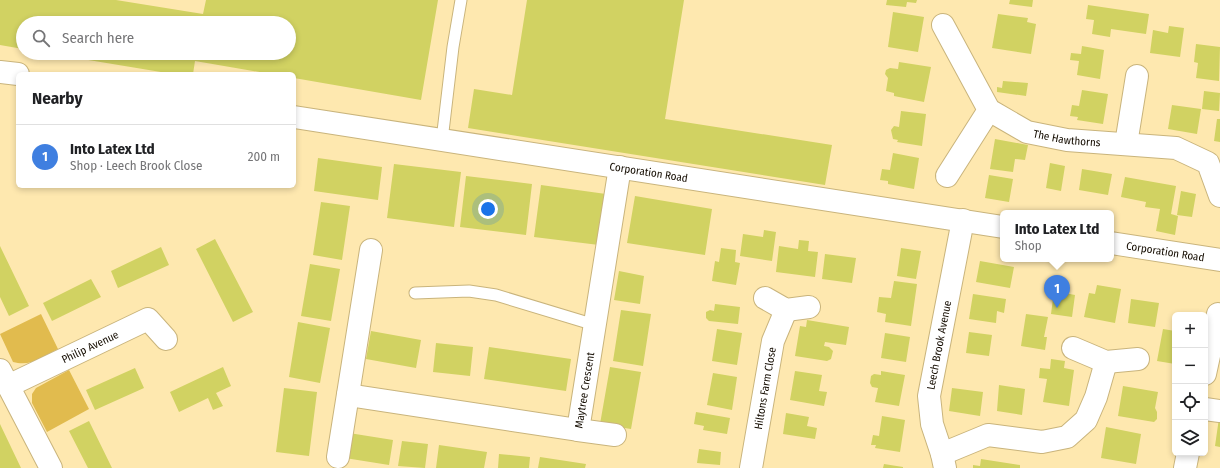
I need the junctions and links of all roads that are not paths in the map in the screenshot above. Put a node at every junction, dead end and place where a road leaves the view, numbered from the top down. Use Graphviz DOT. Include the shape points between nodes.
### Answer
graph roads {
  1 [pos="461,0"];
  2 [pos="943,25"];
  3 [pos="0,72"];
  4 [pos="16,74"];
  5 [pos="1137,76"];
  6 [pos="989,110"];
  7 [pos="296,117"];
  8 [pos="442,140"];
  9 [pos="1126,144"];
  10 [pos="620,168"];
  11 [pos="947,176"];
  12 [pos="1219,190"];
  13 [pos="962,220"];
  14 [pos="1000,226"];
  15 [pos="1114,243"];
  16 [pos="371,250"];
  17 [pos="1220,260"];
  18 [pos="415,293"];
  19 [pos="765,298"];
  20 [pos="809,307"];
  21 [pos="786,310"];
  22 [pos="1218,314"];
  23 [pos="595,325"];
  24 [pos="166,339"];
  25 [pos="1073,348"];
  26 [pos="1138,359"];
  27 [pos="1208,360"];
  28 [pos="1106,362"];
  29 [pos="4,378"];
  30 [pos="348,395"];
  31 [pos="1208,409"];
  32 [pos="1220,411"];
  33 [pos="578,430"];
  34 [pos="615,435"];
  35 [pos="1187,456"];
  36 [pos="338,457"];
  37 [pos="944,461"];
  38 [pos="51,468"];
  39 [pos="751,468"];
  40 [pos="1185,468"];
  1 -- 8 [label="lane"];
  2 -- 6 [label="street"];
  3 -- 4 [label="street"];
  5 -- 9 [label="street"];
  6 -- 9 [label="street, The Hawthorns" via="1027,132 1067,140"];
  6 -- 11 [label="street"];
  7 -- 8 [label="street, Corporation Road"];
  8 -- 10 [label="street, Corporation Road"];
  9 -- 12 [label="street, The Hawthorns" via="1176,148 1202,160 1208,163"];
  10 -- 13 [label="street, Corporation Road"];
  10 -- 23 [label="street, Maytree Crescent"];
  13 -- 14 [label="street, Corporation Road"];
  13 -- 37 [label="street, Leech Brook Avenue" via="929,396 932,424"];
  15 -- 17 [label="street, Corporation Road"];
  16 -- 30 [label="street"];
  18 -- 23 [label="lane" via="469,290 496,295"];
  19 -- 21 [label="street"];
  20 -- 21 [label="street"];
  21 -- 39 [label="street, Hiltons Farm Close" via="773,341"];
  22 -- 27 [label="street"];
  23 -- 33 [label="street, Maytree Crescent"];
  24 -- 29 [label="street, Philip Avenue" via="148,319"];
  25 -- 28 [label="street"];
  26 -- 28 [label="street"];
  28 -- 37 [label="street" via="1086,420 1067,437 1042,442 988,435"];
  29 -- 38 [label="street"];
  30 -- 33 [label="street, Maytree Crescent"];
  30 -- 36 [label="street"];
  31 -- 32 [label="street"];
  33 -- 34 [label="street"];
  35 -- 40 [label="street"];
}
